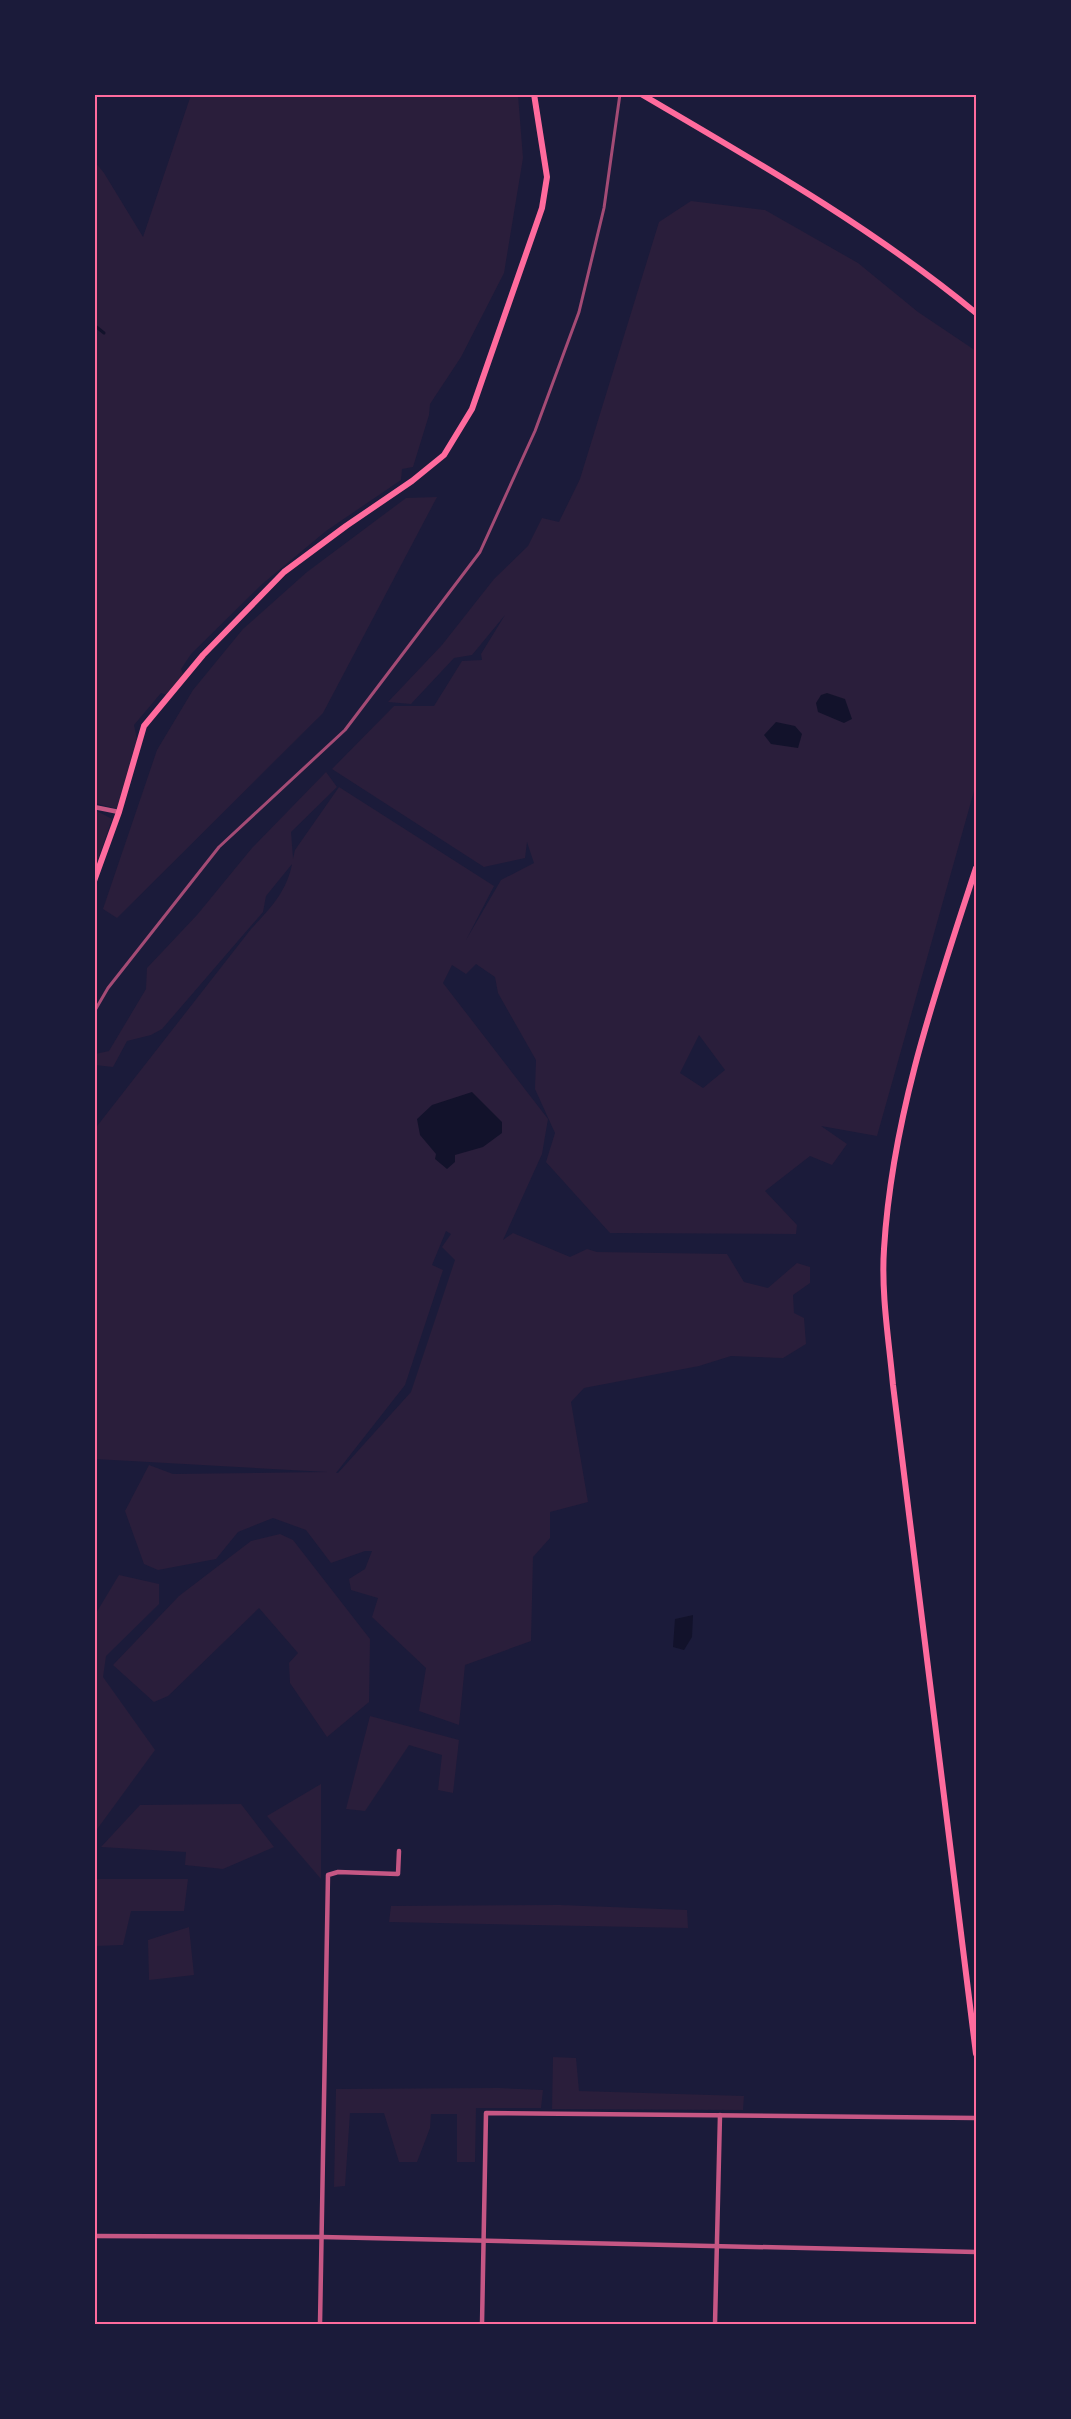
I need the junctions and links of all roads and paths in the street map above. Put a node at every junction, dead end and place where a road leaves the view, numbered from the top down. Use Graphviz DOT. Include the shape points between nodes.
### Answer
graph roads {
  1 [pos="534,94"];
  2 [pos="641,94"];
  3 [pos="976,313"];
  4 [pos="94,807"];
  5 [pos="119,812"];
  6 [pos="976,868"];
  7 [pos="94,881"];
  8 [pos="399,1851"];
  9 [pos="976,2054"];
  10 [pos="720,2115"];
  11 [pos="976,2118"];
  12 [pos="94,2235"];
  13 [pos="322,2237"];
  14 [pos="485,2241"];
  15 [pos="717,2246"];
  16 [pos="976,2252"];
  17 [pos="320,2325"];
  18 [pos="482,2325"];
  19 [pos="715,2325"];
  1 -- 5 [label="main road" via="547,177 542,208 472,409 444,455 284,572 203,655 144,726"];
  2 -- 3 [label="main road" via="804,189"];
  4 -- 5 [label="street"];
  5 -- 7 [label="main road"];
  6 -- 9 [label="main road" via="908,1089 892,1168 884,1251 893,1386"];
  8 -- 13 [label="street" via="398,1874 328,1875"];
  10 -- 11 [label="street"];
  10 -- 14 [label="street" via="486,2113"];
  10 -- 15 [label="street"];
  12 -- 13 [label="street"];
  13 -- 14 [label="street"];
  13 -- 17 [label="street"];
  14 -- 15 [label="street"];
  14 -- 18 [label="street"];
  15 -- 16 [label="street"];
  15 -- 19 [label="street"];
}
